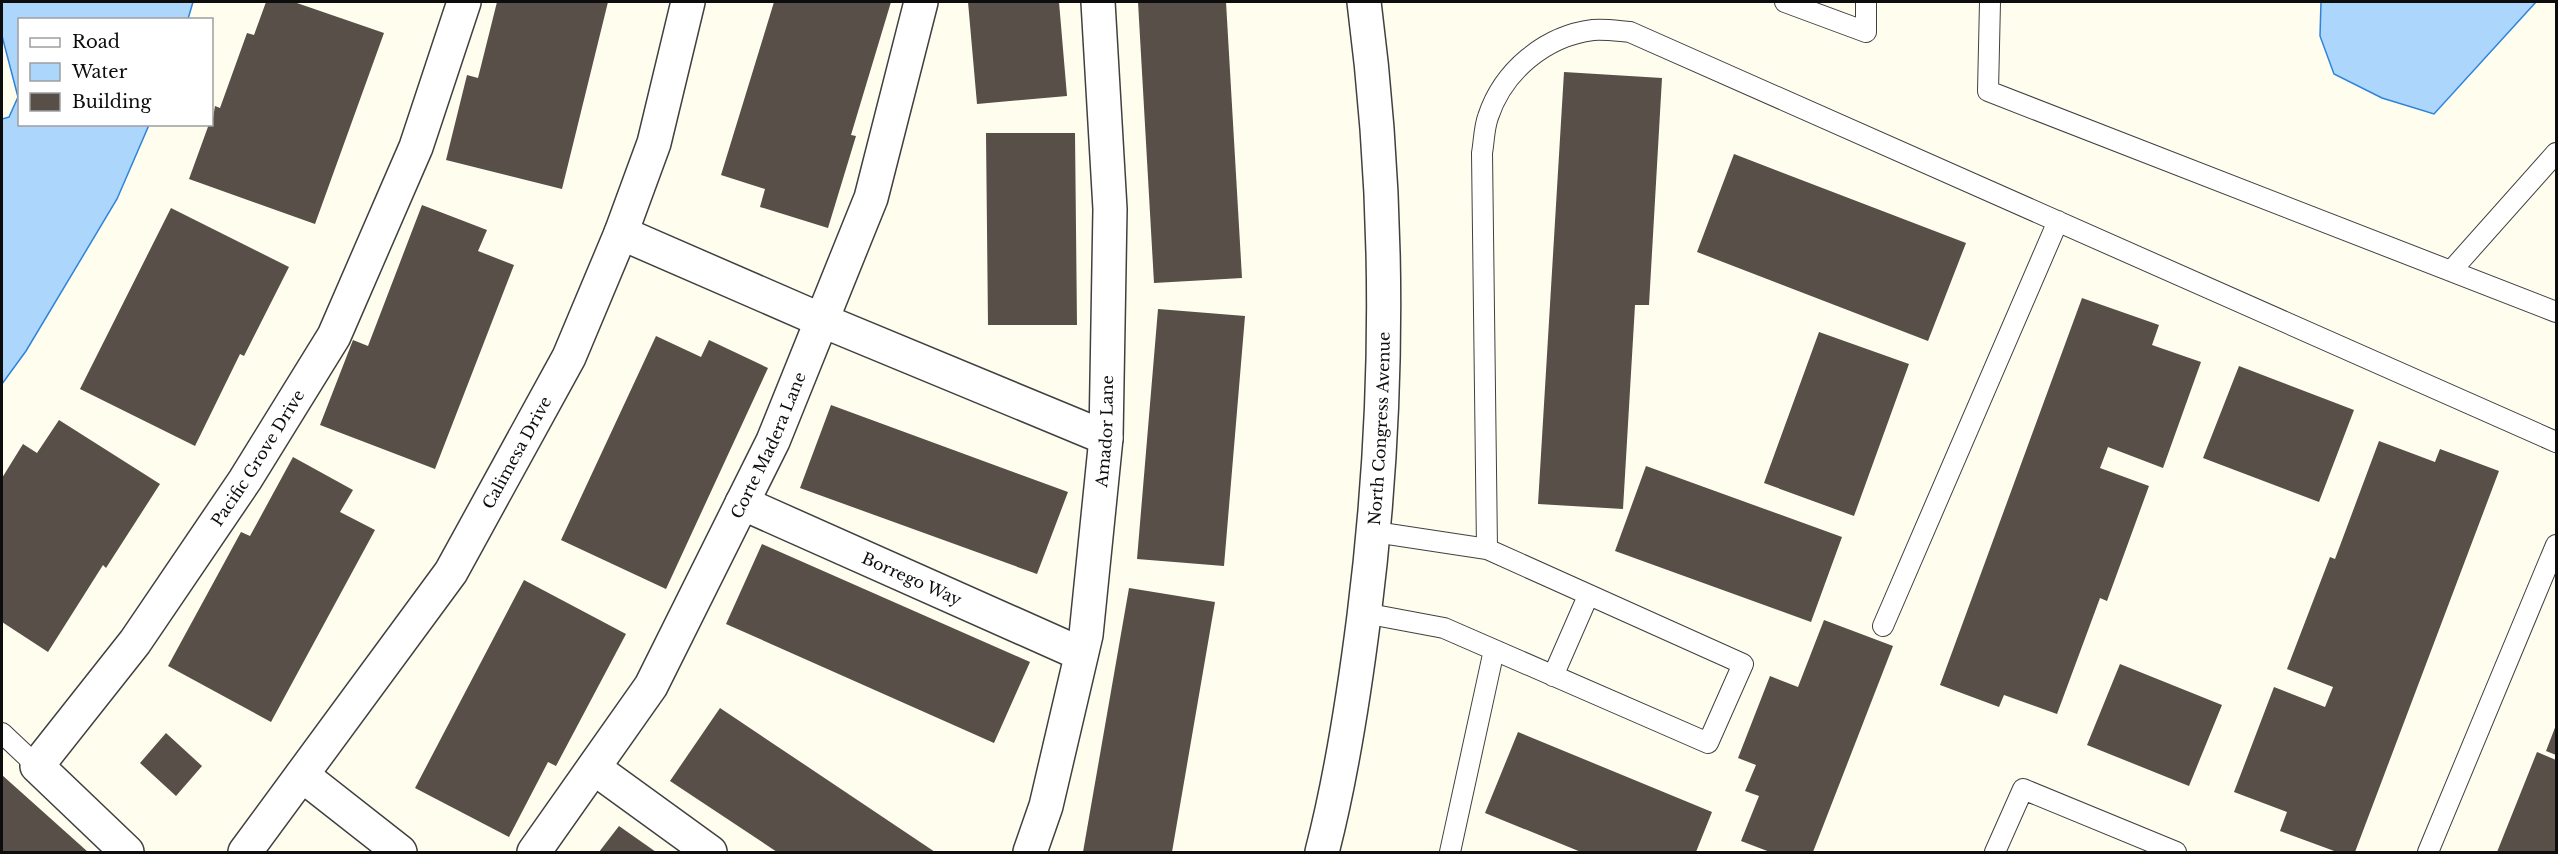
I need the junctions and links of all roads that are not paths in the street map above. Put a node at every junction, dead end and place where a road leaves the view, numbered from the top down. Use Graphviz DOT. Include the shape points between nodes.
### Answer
graph roads {
  1 [pos="464,2"];
  2 [pos="688,2"];
  3 [pos="921,2"];
  4 [pos="1098,2"];
  5 [pos="1364,2"];
  6 [pos="1785,2"];
  7 [pos="1866,2"];
  8 [pos="1990,2"];
  9 [pos="2556,153"];
  10 [pos="2058,221"];
  11 [pos="621,233"];
  12 [pos="2451,271"];
  13 [pos="2556,312"];
  14 [pos="822,320"];
  15 [pos="1106,438"];
  16 [pos="2556,442"];
  17 [pos="742,503"];
  18 [pos="1375,532"];
  19 [pos="2556,545"];
  20 [pos="1487,549"];
  21 [pos="1588,596"];
  22 [pos="1364,613"];
  23 [pos="1882,626"];
  24 [pos="1494,650"];
  25 [pos="1081,654"];
  26 [pos="1553,676"];
  27 [pos="2,732"];
  28 [pos="37,766"];
  29 [pos="594,768"];
  30 [pos="302,775"];
  31 [pos="127,852"];
  32 [pos="245,852"];
  33 [pos="400,852"];
  34 [pos="534,852"];
  35 [pos="710,852"];
  36 [pos="1029,852"];
  37 [pos="1322,852"];
  38 [pos="1450,852"];
  39 [pos="1995,852"];
  40 [pos="2176,852"];
  41 [pos="2428,852"];
  1 -- 28 [label="street, Pacific Grove Drive" via="416,147 334,336 245,480 135,642"];
  2 -- 11 [label="street, Calimesa Drive" via="654,143"];
  3 -- 14 [label="street, Corte Madera Lane" via="871,198"];
  4 -- 15 [label="street, Amador Lane" via="1110,209"];
  5 -- 18 [label="street, North Congress Avenue" via="1375,82 1384,232 1384,382"];
  6 -- 7 [label="lane" via="1866,32"];
  8 -- 12 [label="lane" via="1988,91"];
  9 -- 12 [label="lane"];
  10 -- 16 [label="lane"];
  10 -- 20 [label="lane" via="1630,32 1594,30 1558,39 1527,58 1503,85 1487,117 1482,153"];
  10 -- 23 [label="lane"];
  11 -- 14 [label="street"];
  11 -- 30 [label="street, Calimesa Drive" via="569,357 451,572"];
  12 -- 13 [label="lane"];
  14 -- 15 [label="street"];
  14 -- 17 [label="street, Corte Madera Lane"];
  15 -- 25 [label="street, Amador Lane"];
  17 -- 25 [label="street, Borrego Way"];
  17 -- 29 [label="street, Corte Madera Lane" via="651,686"];
  18 -- 20 [label="lane"];
  18 -- 22 [label="street, North Congress Avenue"];
  19 -- 41 [label="lane"];
  20 -- 21 [label="lane"];
  21 -- 26 [label="lane"];
  21 -- 26 [label="lane" via="1743,664 1708,743"];
  22 -- 24 [label="lane" via="1444,628"];
  22 -- 37 [label="street, North Congress Avenue" via="1356,682"];
  24 -- 26 [label="lane"];
  24 -- 38 [label="lane"];
  25 -- 36 [label="street, Amador Lane" via="1046,806"];
  27 -- 28 [label="lane"];
  28 -- 31 [label="street"];
  29 -- 34 [label="street, Corte Madera Lane"];
  29 -- 35 [label="street"];
  30 -- 32 [label="street, Calimesa Drive"];
  30 -- 33 [label="street"];
  39 -- 40 [label="lane" via="2023,789"];
}
